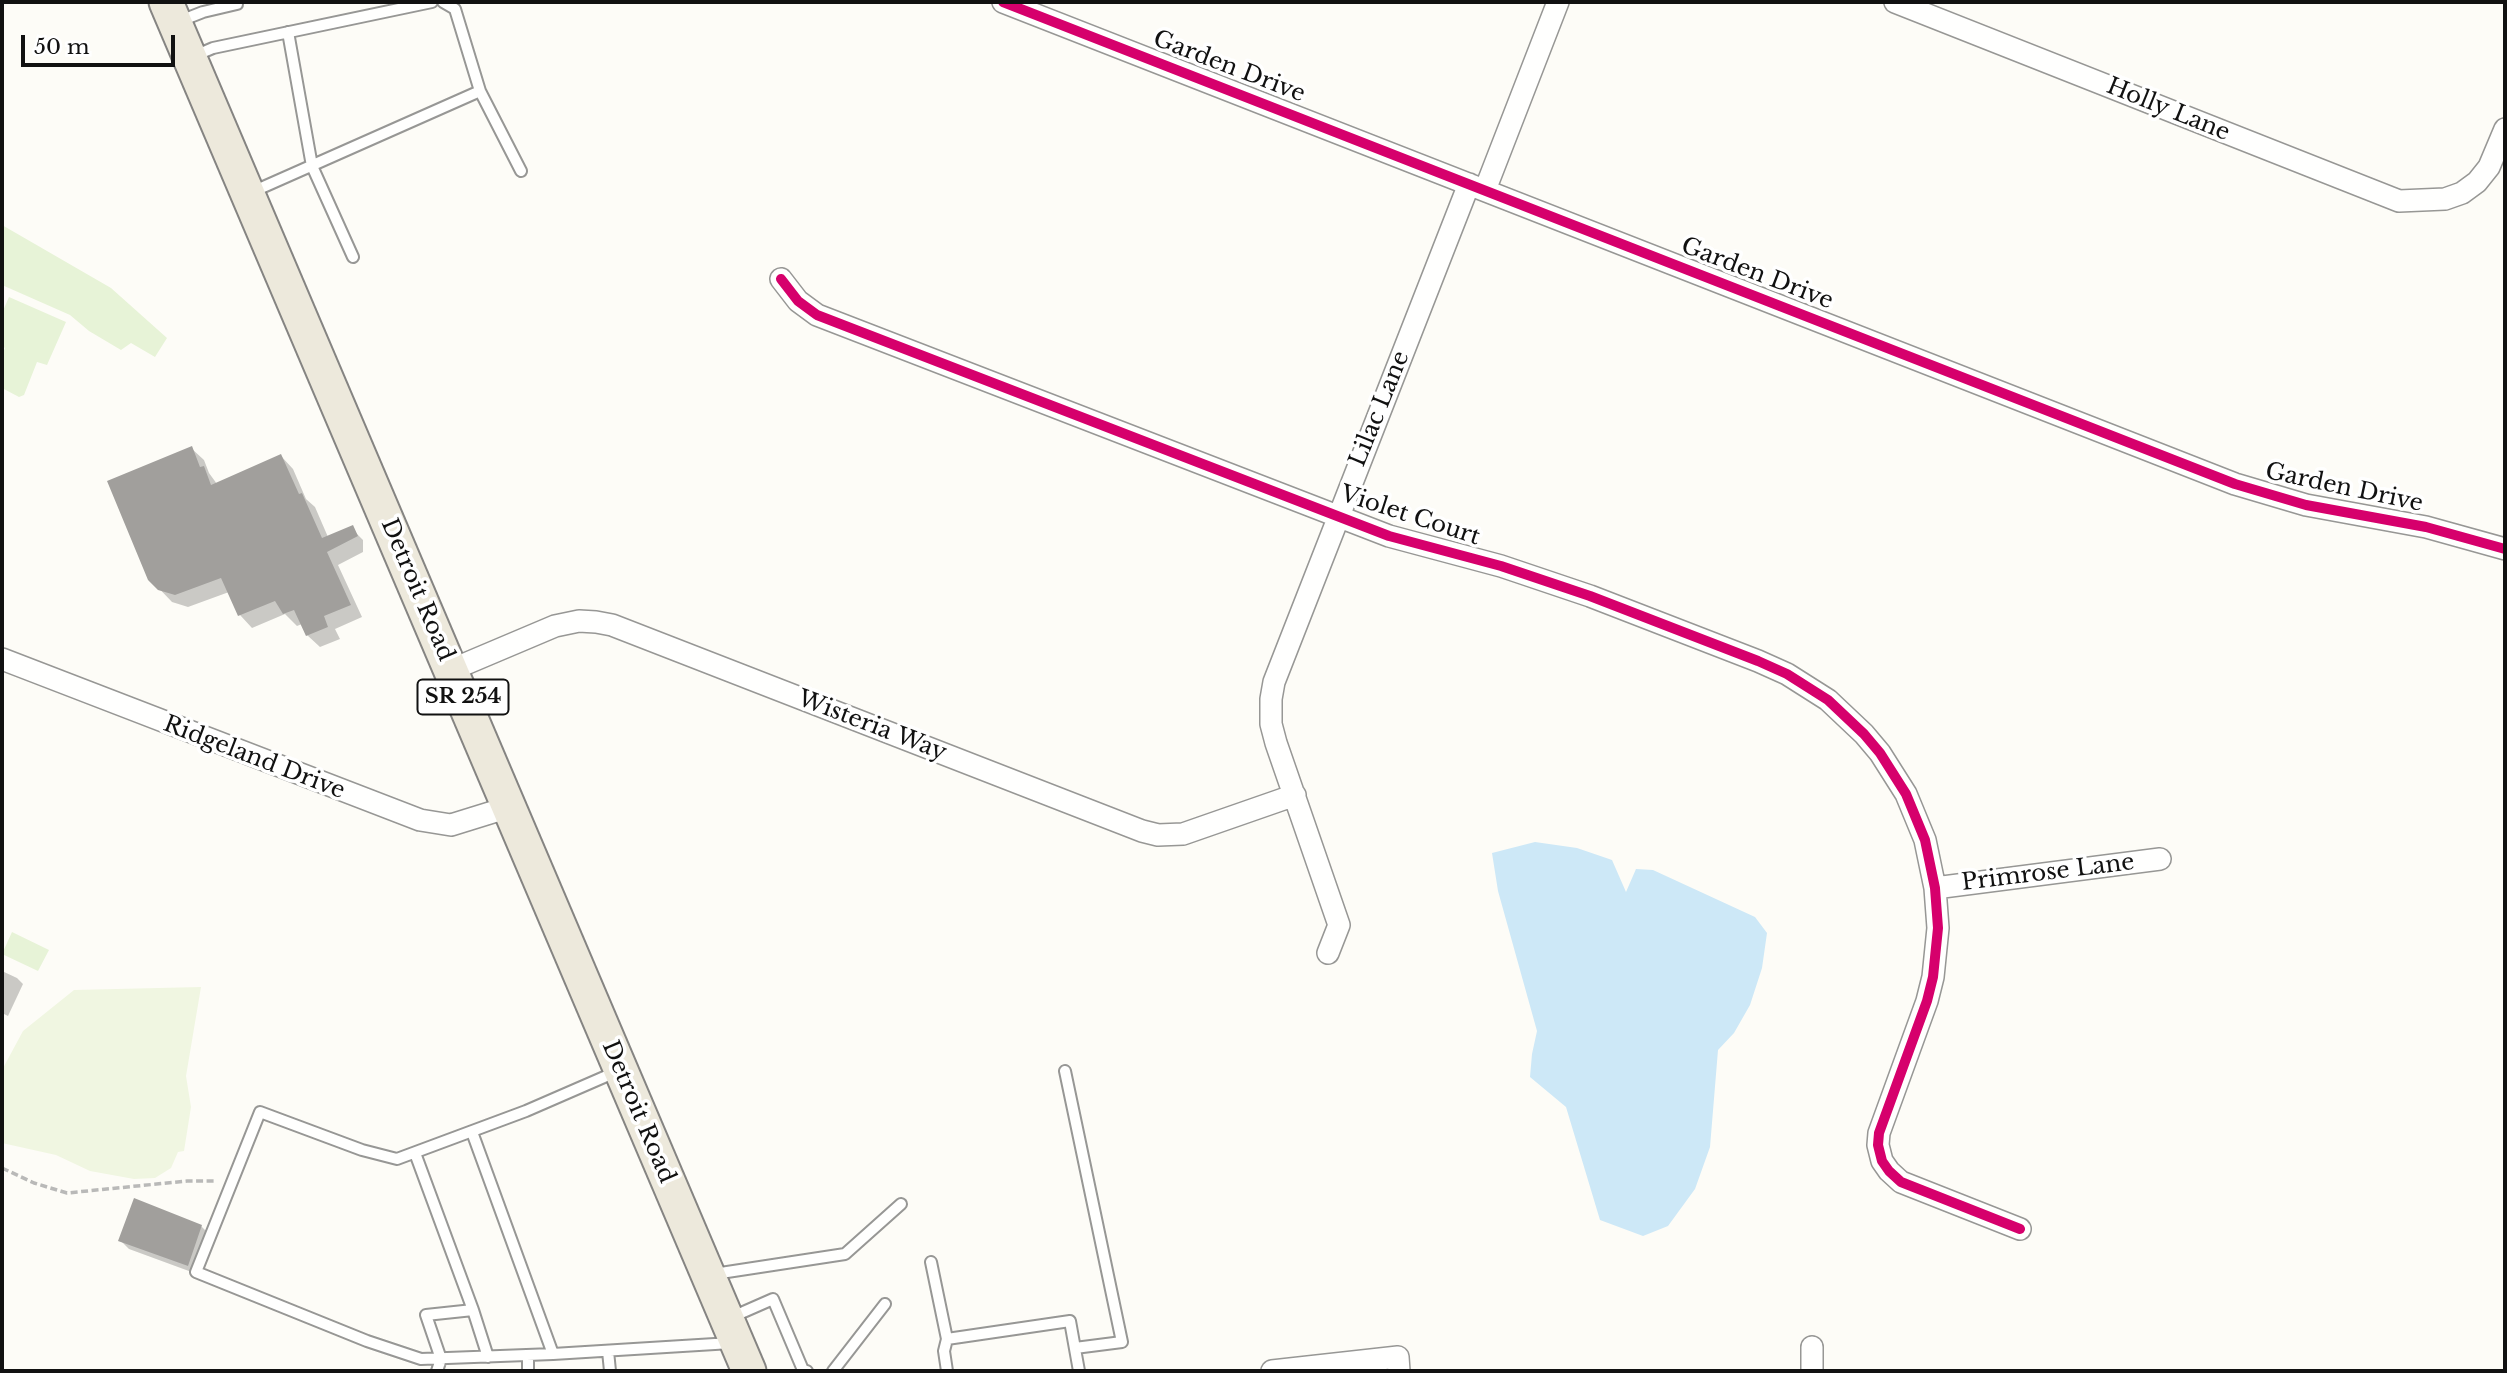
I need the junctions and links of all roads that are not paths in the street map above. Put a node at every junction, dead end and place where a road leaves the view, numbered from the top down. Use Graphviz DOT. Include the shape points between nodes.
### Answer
graph roads {
  1 [pos="237,2"];
  2 [pos="432,2"];
  3 [pos="443,2"];
  4 [pos="1003,2"];
  5 [pos="1558,2"];
  6 [pos="1895,2"];
  7 [pos="170,13"];
  8 [pos="288,32"];
  9 [pos="189,58"];
  10 [pos="480,91"];
  11 [pos="2505,129"];
  12 [pos="312,166"];
  13 [pos="521,171"];
  14 [pos="1477,187"];
  15 [pos="249,194"];
  16 [pos="353,257"];
  17 [pos="781,279"];
  18 [pos="1338,516"];
  19 [pos="2505,549"];
  20 [pos="2,659"];
  21 [pos="451,670"];
  22 [pos="1295,795"];
  23 [pos="509,807"];
  24 [pos="2160,859"];
  25 [pos="1936,888"];
  26 [pos="1328,953"];
  27 [pos="621,1070"];
  28 [pos="1065,1071"];
  29 [pos="472,1132"];
  30 [pos="415,1153"];
  31 [pos="901,1204"];
  32 [pos="2020,1229"];
  33 [pos="931,1262"];
  34 [pos="708,1275"];
  35 [pos="885,1304"];
  36 [pos="473,1310"];
  37 [pos="947,1339"];
  38 [pos="737,1344"];
  39 [pos="1812,1347"];
  40 [pos="1075,1348"];
  41 [pos="608,1351"];
  42 [pos="553,1354"];
  43 [pos="528,1355"];
  44 [pos="488,1357"];
  45 [pos="441,1359"];
  46 [pos="1398,1364"];
  47 [pos="437,1371"];
  48 [pos="528,1371"];
  49 [pos="610,1371"];
  50 [pos="807,1371"];
  51 [pos="833,1371"];
  52 [pos="947,1371"];
  53 [pos="1079,1371"];
  54 [pos="1272,1371"];
  55 [pos="1812,1371"];
  1 -- 7 [label="lane" via="203,12"];
  2 -- 8 [label="lane"];
  3 -- 10 [label="lane" via="454,9"];
  4 -- 14 [label="street, Garden Drive"];
  5 -- 14 [label="street, Lilac Lane"];
  6 -- 11 [label="street, Holly Lane" via="2399,201 2445,199 2462,193 2489,167"];
  7 -- 9 [label="main road, Detroit Road / SR 254"];
  8 -- 9 [label="lane" via="213,48"];
  8 -- 12 [label="lane"];
  9 -- 15 [label="main road, Detroit Road / SR 254"];
  10 -- 12 [label="lane"];
  10 -- 13 [label="lane"];
  12 -- 15 [label="lane"];
  12 -- 16 [label="lane"];
  14 -- 18 [label="street, Lilac Lane"];
  14 -- 19 [label="street, Garden Drive" via="2248,488"];
  15 -- 21 [label="main road, Detroit Road / SR 254"];
  17 -- 18 [label="street, Violet Court" via="817,315"];
  18 -- 22 [label="street, Lilac Lane" via="1271,699 1271,724"];
  18 -- 25 [label="street, Violet Court" via="1389,536 1590,596 1758,661 1808,686 1847,716 1894,773 1916,817"];
  20 -- 23 [label="street, Ridgeland Drive" via="419,820 451,825"];
  21 -- 22 [label="street, Wisteria Way" via="555,626 596,622 1158,835 1183,834"];
  21 -- 23 [label="main road, Detroit Road / SR 254"];
  22 -- 26 [label="street, Lilac Lane" via="1339,925"];
  23 -- 27 [label="main road, Detroit Road / SR 254"];
  24 -- 25 [label="street, Primrose Lane"];
  25 -- 32 [label="street, Violet Court" via="1933,977 1878,1145 1882,1161 1901,1182"];
  27 -- 29 [label="lane"];
  27 -- 34 [label="main road, Detroit Road / SR 254"];
  28 -- 40 [label="lane" via="1122,1342"];
  29 -- 30 [label="lane"];
  29 -- 42 [label="lane"];
  30 -- 36 [label="lane"];
  30 -- 45 [label="lane" via="397,1159 362,1150 260,1112 196,1272 367,1341 421,1359"];
  31 -- 34 [label="lane" via="845,1254"];
  33 -- 37 [label="lane"];
  34 -- 38 [label="main road, Detroit Road / SR 254"];
  35 -- 51 [label="lane"];
  36 -- 44 [label="lane"];
  36 -- 45 [label="lane" via="426,1315"];
  37 -- 40 [label="lane" via="1070,1321"];
  37 -- 52 [label="lane"];
  38 -- 41 [label="lane"];
  38 -- 50 [label="lane" via="773,1299"];
  39 -- 55 [label="street"];
  40 -- 53 [label="lane"];
  41 -- 42 [label="lane"];
  41 -- 49 [label="lane"];
  42 -- 43 [label="lane"];
  43 -- 44 [label="lane"];
  43 -- 48 [label="lane"];
  44 -- 45 [label="lane"];
  45 -- 47 [label="lane"];
  46 -- 54 [label="street"];
}
